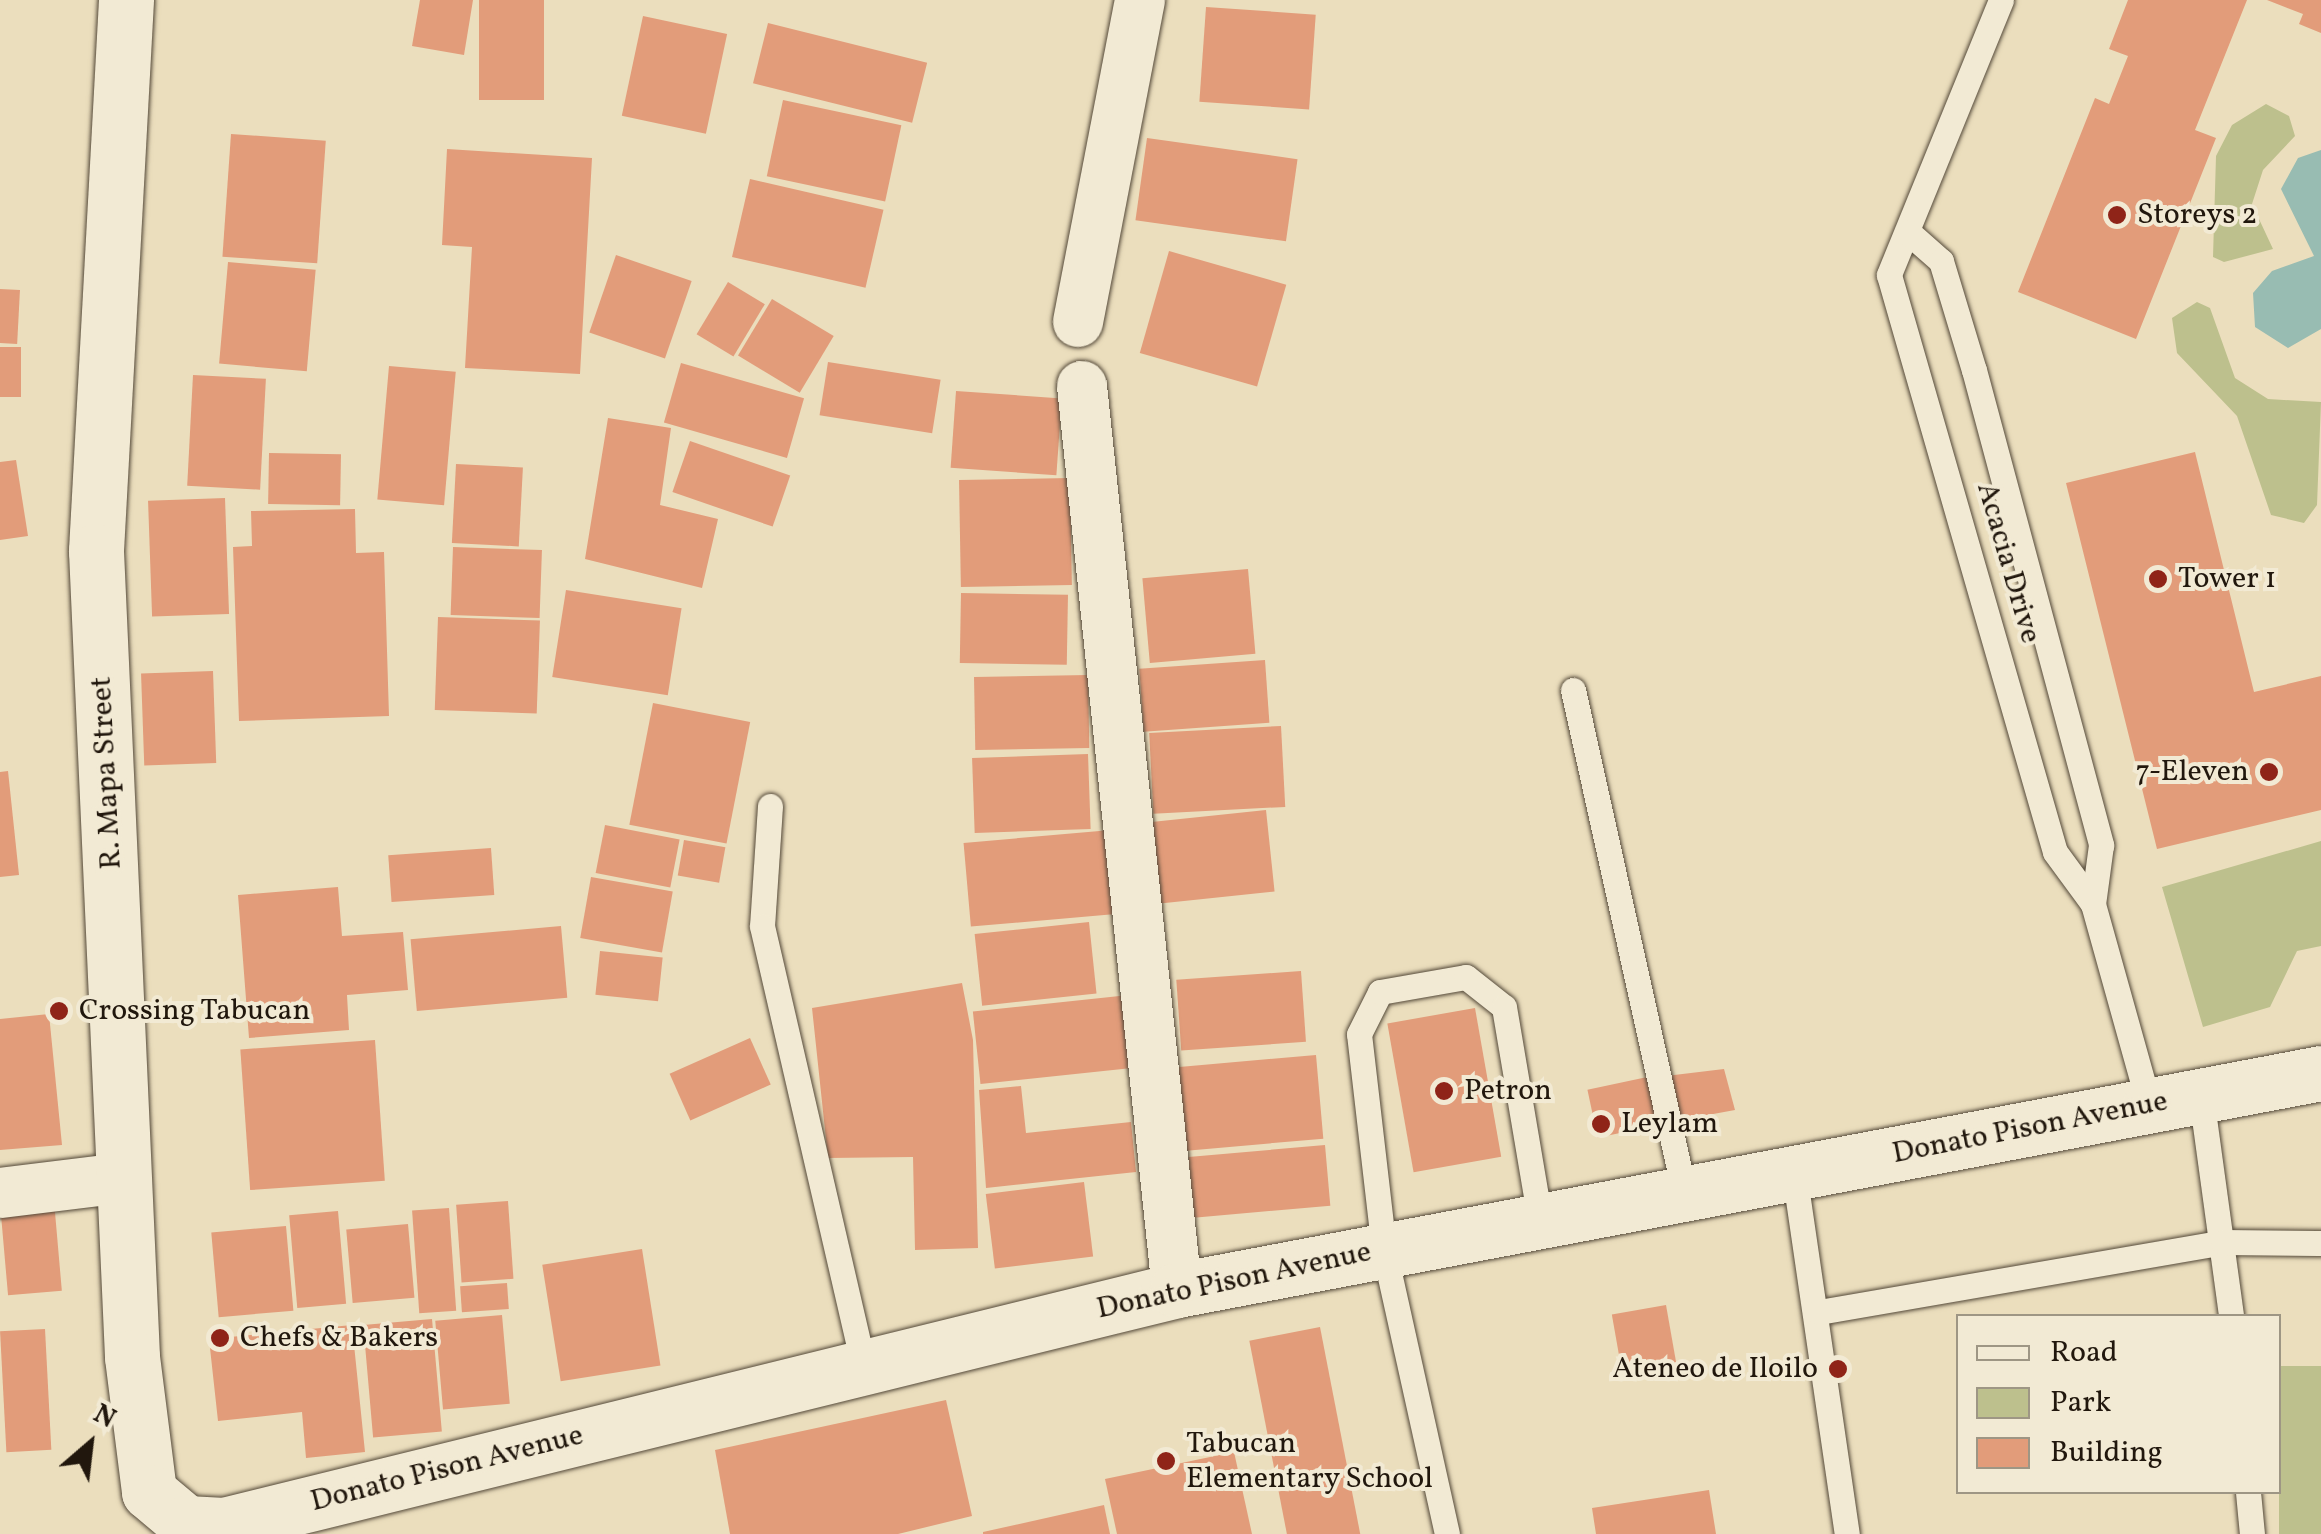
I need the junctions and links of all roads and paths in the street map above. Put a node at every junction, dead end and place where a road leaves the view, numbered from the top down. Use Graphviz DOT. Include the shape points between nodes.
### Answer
graph roads {
  1 [pos="126,0"];
  2 [pos="1140,0"];
  3 [pos="2001,0"];
  4 [pos="1908,232"];
  5 [pos="1078,322"];
  6 [pos="1082,386"];
  7 [pos="1573,690"];
  8 [pos="770,806"];
  9 [pos="2093,904"];
  10 [pos="2321,1072"];
  11 [pos="2175,1100"];
  12 [pos="1794,1172"];
  13 [pos="123,1178"];
  14 [pos="1684,1192"];
  15 [pos="0,1193"];
  16 [pos="1540,1220"];
  17 [pos="2224,1242"];
  18 [pos="2321,1243"];
  19 [pos="1384,1250"];
  20 [pos="1177,1290"];
  21 [pos="1819,1312"];
  22 [pos="2231,1314"];
  23 [pos="863,1366"];
  24 [pos="2248,1494"];
  25 [pos="150,1522"];
  26 [pos="226,1530"];
  27 [pos="1447,1534"];
  28 [pos="1847,1534"];
  29 [pos="2252,1534"];
  1 -- 13 [label="main road, R. Mapa Street" via="96,552"];
  2 -- 5 [label="street"];
  3 -- 4 [label="lane, Acacia Drive"];
  4 -- 9 [label="lane, Acacia Drive" via="1941,261 1974,370 2101,846"];
  4 -- 9 [label="lane, Acacia Drive" via="1889,275 1908,346 2055,852"];
  6 -- 20 [label="street"];
  7 -- 14 [label="lane"];
  8 -- 23 [label="lane" via="762,926"];
  9 -- 11 [label="lane, Acacia Drive"];
  10 -- 11 [label="main road, Donato Pison Avenue"];
  11 -- 12 [label="main road, Donato Pison Avenue"];
  11 -- 17 [label="lane, Acacia Drive"];
  12 -- 14 [label="main road, Donato Pison Avenue"];
  12 -- 21 [label="lane"];
  13 -- 15 [label="street"];
  13 -- 25 [label="main road, R. Mapa Street" via="132,1357"];
  14 -- 16 [label="main road, Donato Pison Avenue"];
  16 -- 19 [label="main road, Donato Pison Avenue"];
  16 -- 19 [label="lane" via="1504,1007 1466,977 1380,992 1360,1034"];
  17 -- 18 [label="lane"];
  17 -- 21 [label="lane"];
  17 -- 22 [label="lane, Acacia Drive"];
  19 -- 20 [label="main road, Donato Pison Avenue"];
  19 -- 27 [label="lane"];
  20 -- 23 [label="main road, Donato Pison Avenue"];
  21 -- 28 [label="lane"];
  23 -- 26 [label="main road, Donato Pison Avenue"];
  24 -- 29 [label="lane"];
  25 -- 26 [label="main road, Donato Pison Avenue"];
}
